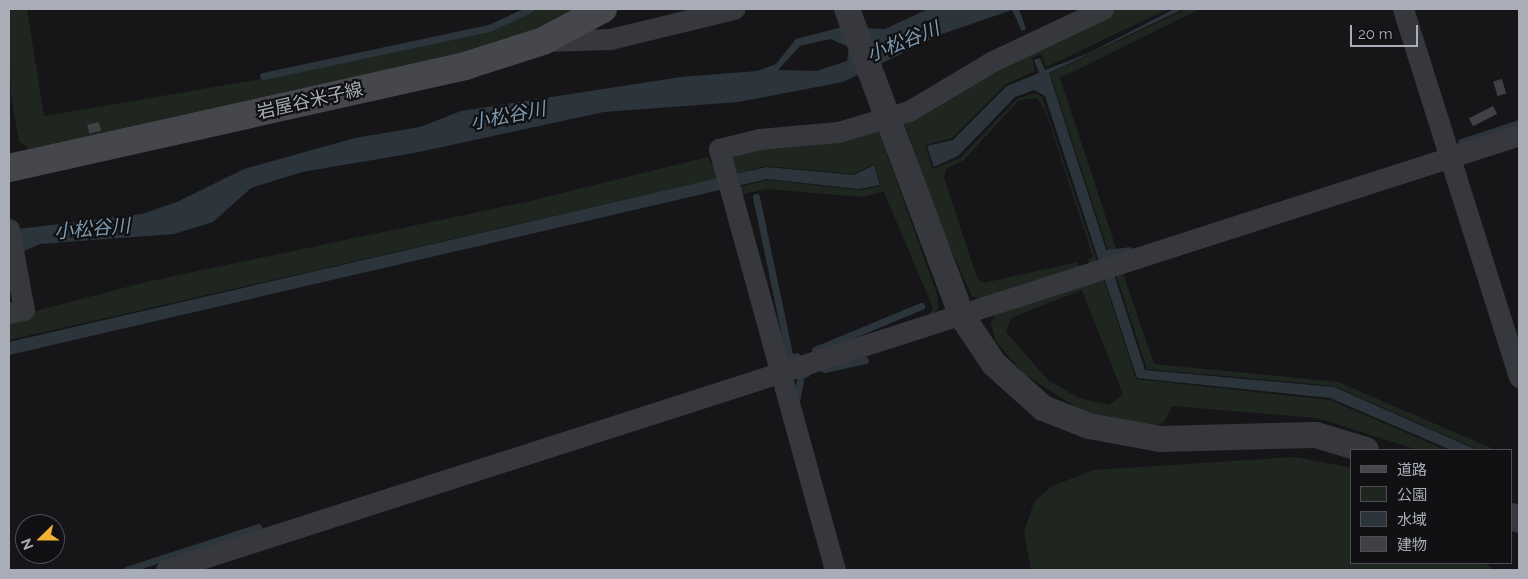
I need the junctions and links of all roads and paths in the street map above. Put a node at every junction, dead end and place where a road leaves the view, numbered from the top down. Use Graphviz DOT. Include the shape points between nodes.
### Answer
graph roads {
  1 [pos="603,9"];
  2 [pos="734,9"];
  3 [pos="847,9"];
  4 [pos="1103,9"];
  5 [pos="1402,9"];
  6 [pos="543,41"];
  7 [pos="884,110"];
  8 [pos="1519,135"];
  9 [pos="1451,158"];
  10 [pos="9,168"];
  11 [pos="9,228"];
  12 [pos="9,312"];
  13 [pos="962,316"];
  14 [pos="778,373"];
  15 [pos="1519,377"];
  16 [pos="1363,449"];
  17 [pos="166,570"];
  18 [pos="835,570"];
  1 -- 6 [label="main road, 岩屋谷米子線"];
  2 -- 6 [label="street" via="610,39"];
  3 -- 7 [label="street"];
  4 -- 7 [label="street"];
  5 -- 9 [label="street"];
  6 -- 10 [label="main road, 岩屋谷米子線" via="468,65"];
  7 -- 13 [label="street"];
  7 -- 14 [label="street" via="838,132 759,139 719,149"];
  8 -- 9 [label="street"];
  9 -- 13 [label="street"];
  9 -- 15 [label="street"];
  11 -- 12 [label="street" via="24,290 24,310"];
  13 -- 14 [label="street"];
  13 -- 16 [label="street" via="994,364 1043,408 1089,426 1160,439 1316,435"];
  14 -- 17 [label="street"];
  14 -- 18 [label="street"];
}
